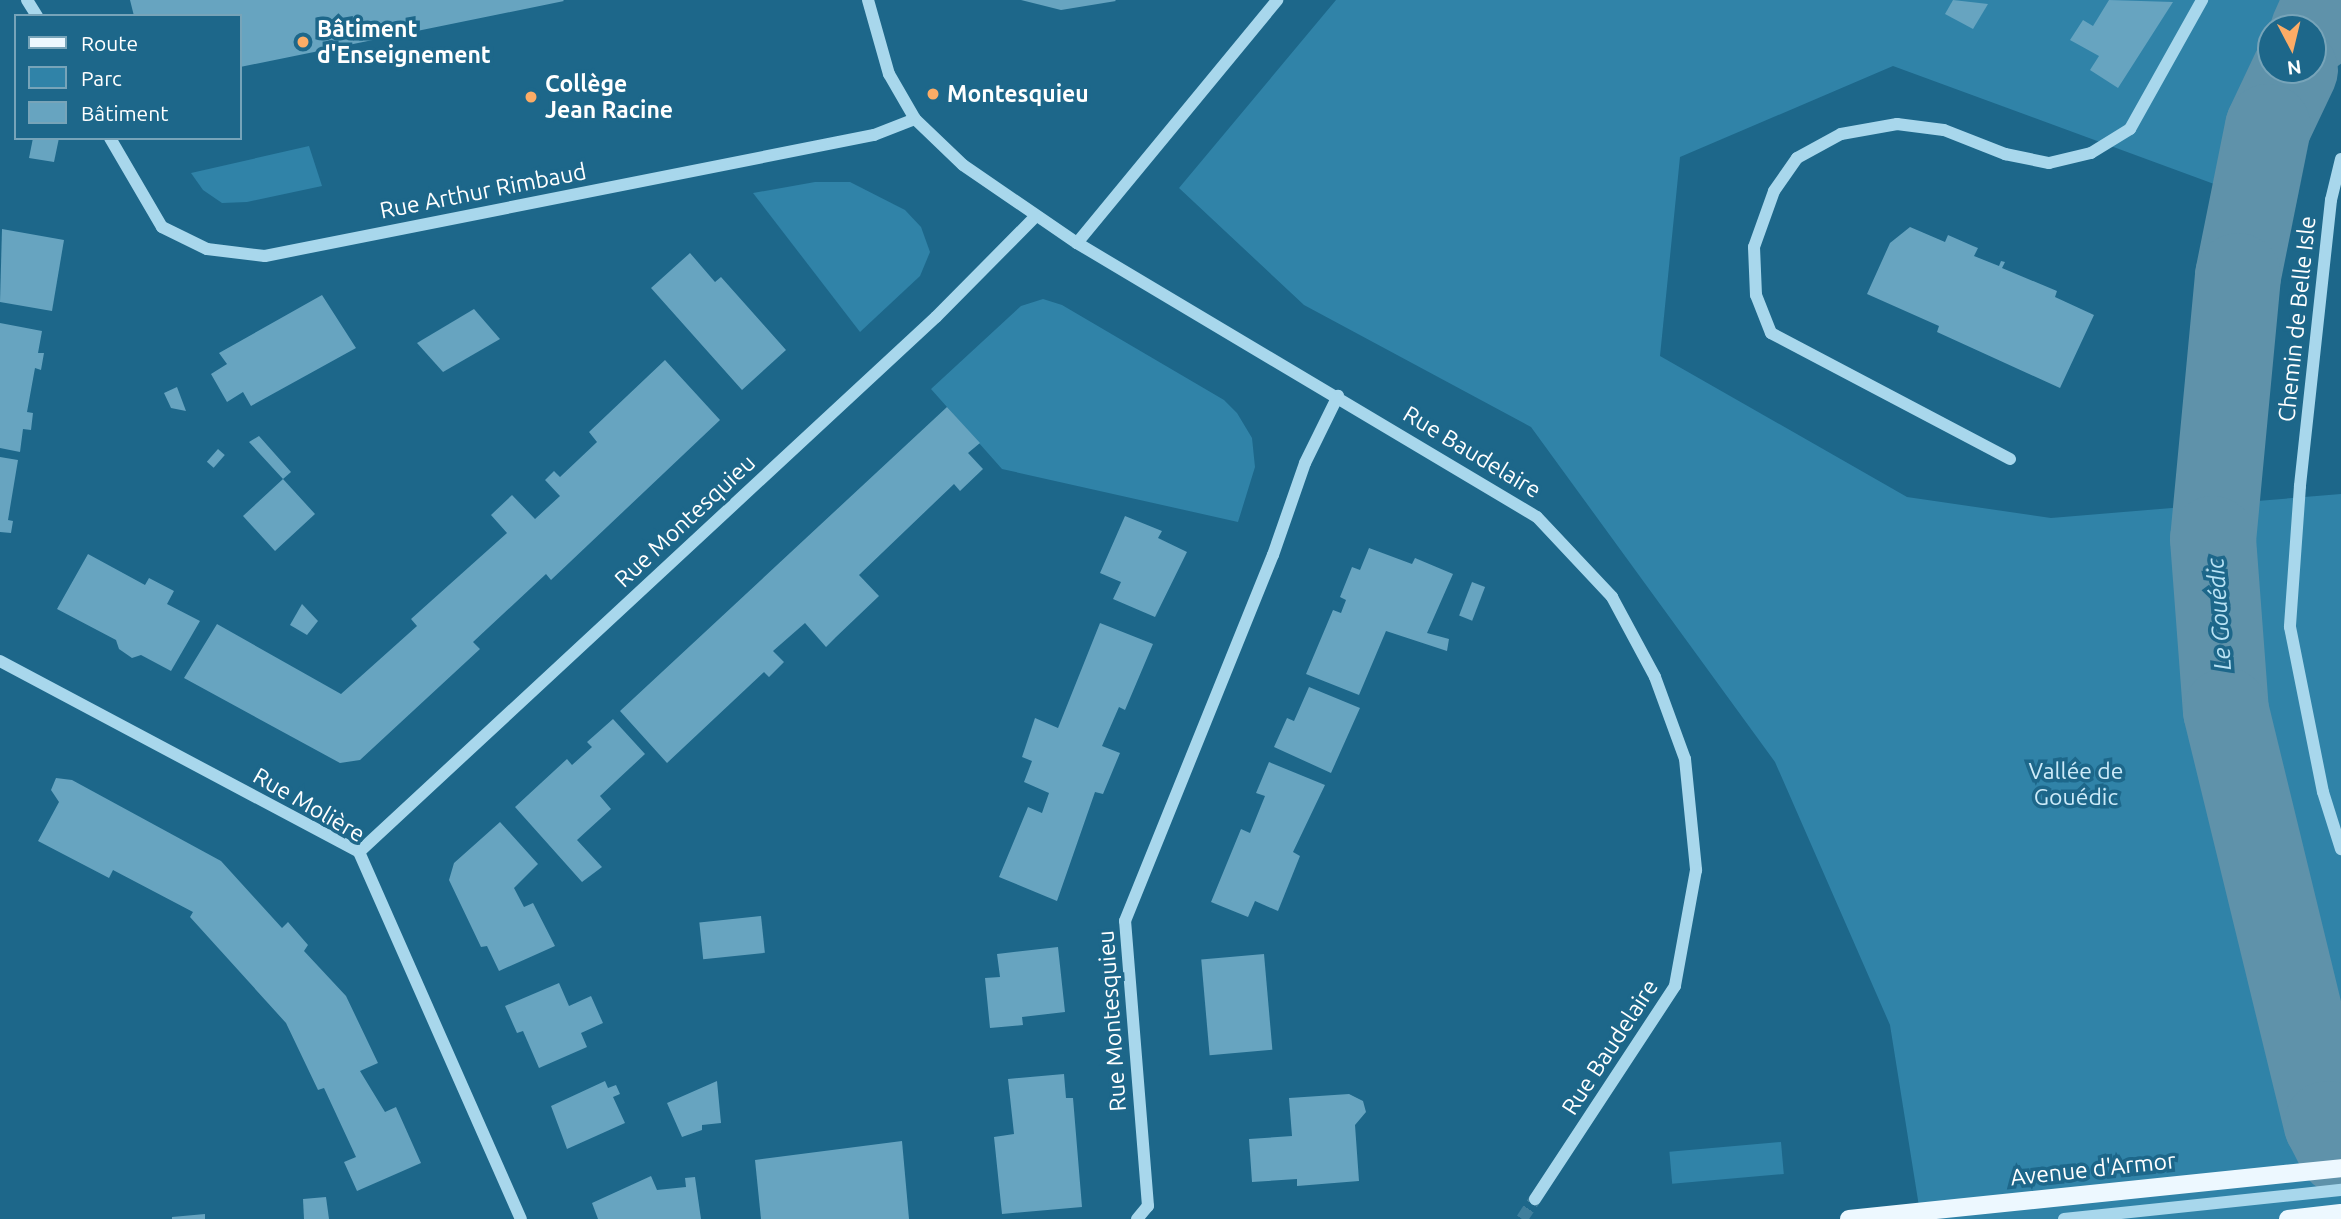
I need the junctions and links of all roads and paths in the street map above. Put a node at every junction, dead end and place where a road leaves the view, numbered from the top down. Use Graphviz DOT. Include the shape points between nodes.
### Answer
graph roads {
  1 [pos="868,0"];
  2 [pos="1278,0"];
  3 [pos="2202,0"];
  4 [pos="915,119"];
  5 [pos="111,140"];
  6 [pos="2341,159"];
  7 [pos="1035,217"];
  8 [pos="1077,243"];
  9 [pos="1338,396"];
  10 [pos="2010,459"];
  11 [pos="0,661"];
  12 [pos="2341,849"];
  13 [pos="359,852"];
  14 [pos="2341,1168"];
  15 [pos="2341,1190"];
  16 [pos="1535,1199"];
  17 [pos="2341,1213"];
  18 [pos="521,1219"];
  19 [pos="1137,1219"];
  20 [pos="1849,1219"];
  21 [pos="2064,1219"];
  22 [pos="2288,1219"];
  1 -- 4 [label="street, Rue Baudelaire" via="889,74"];
  2 -- 8 [label="street"];
  3 -- 10 [label="street" via="2130,129 2091,153 2049,163 2005,154 1944,130 1896,124 1841,134 1797,158 1773,191 1754,247 1756,295 1771,333"];
  4 -- 5 [label="street, Rue Arthur Rimbaud" via="874,135 265,256 206,249 162,227"];
  4 -- 7 [label="street, Rue Baudelaire" via="963,165"];
  6 -- 12 [label="street, Chemin de Belle Isle" via="2331,200 2300,486 2290,627 2323,792"];
  7 -- 8 [label="street, Rue Baudelaire"];
  7 -- 13 [label="street, Rue Montesquieu" via="936,317"];
  8 -- 9 [label="street, Rue Baudelaire"];
  9 -- 16 [label="street, Rue Baudelaire" via="1537,516 1612,597 1655,677 1685,759 1696,870 1675,986"];
  9 -- 19 [label="street, Rue Montesquieu" via="1305,463 1273,555 1125,921 1149,1206"];
  11 -- 13 [label="street, Rue Molière"];
  13 -- 18 [label="street, Rue Molière"];
  14 -- 20 [label="main road, Avenue d'Armor"];
  15 -- 21 [label="street"];
  17 -- 22 [label="main road"];
}
